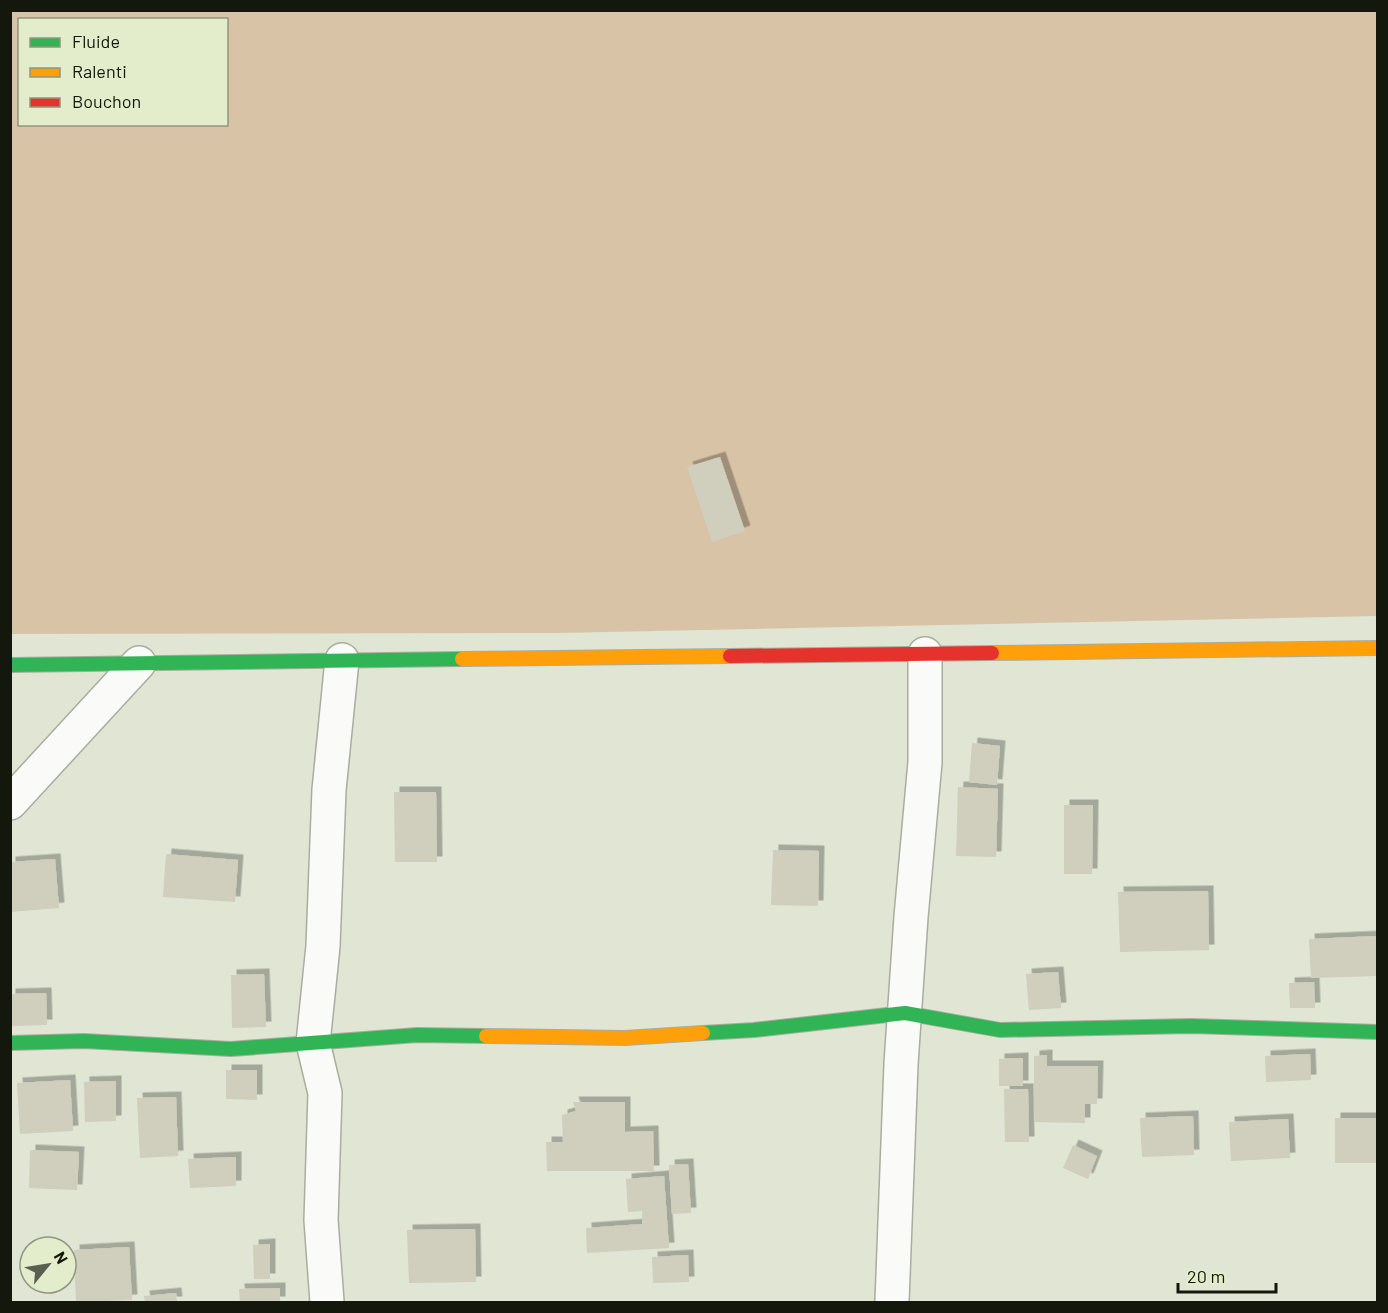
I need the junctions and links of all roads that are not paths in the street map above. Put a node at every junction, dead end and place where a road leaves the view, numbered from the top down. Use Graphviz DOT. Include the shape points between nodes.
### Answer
graph roads {
  1 [pos="1377,648"];
  2 [pos="925,654"];
  3 [pos="342,660"];
  4 [pos="139,663"];
  5 [pos="10,665"];
  6 [pos="10,804"];
  7 [pos="904,1012"];
  8 [pos="1377,1032"];
  9 [pos="10,1042"];
  10 [pos="313,1043"];
  11 [pos="327,1302"];
  12 [pos="892,1302"];
  1 -- 2 [label="street"];
  2 -- 3 [label="street"];
  2 -- 7 [label="street" via="925,762"];
  3 -- 4 [label="street"];
  3 -- 10 [label="street" via="329,790 323,946"];
  4 -- 5 [label="street"];
  4 -- 6 [label="street"];
  7 -- 8 [label="street" via="1000,1029 1191,1026"];
  7 -- 10 [label="street" via="754,1030 625,1038 417,1035"];
  7 -- 12 [label="street"];
  9 -- 10 [label="street" via="84,1041 231,1049"];
  10 -- 11 [label="street" via="325,1093 321,1220"];
}
